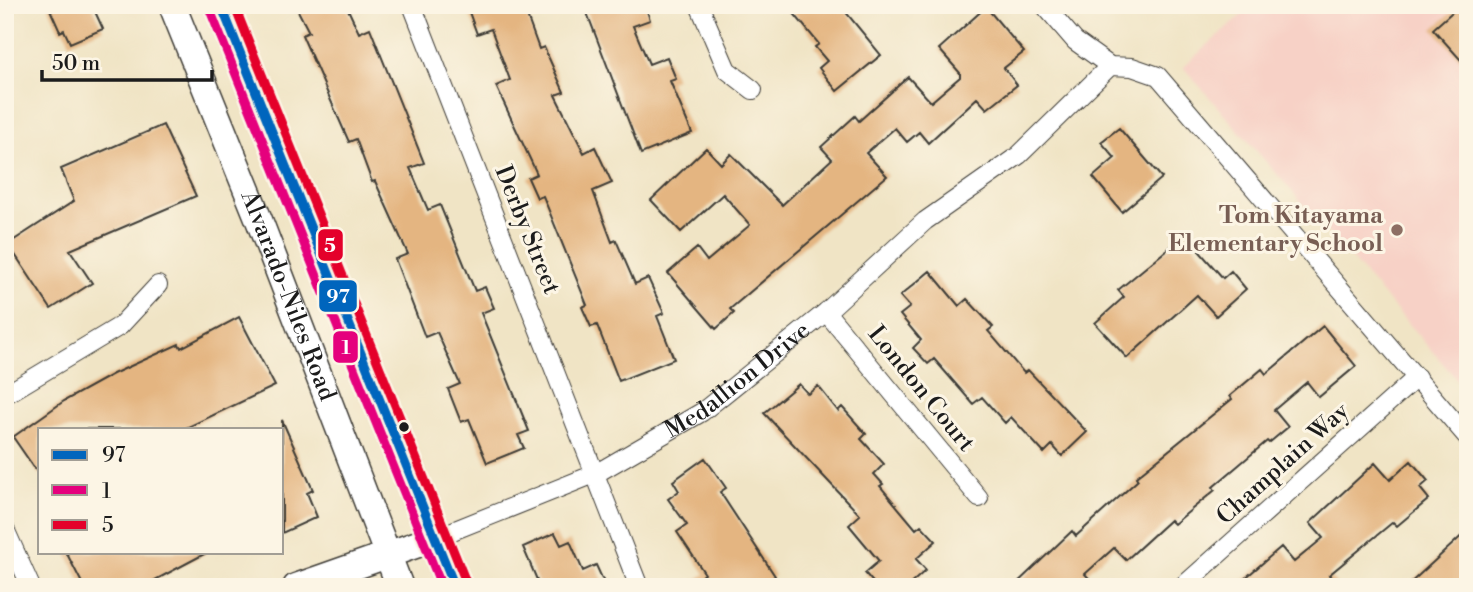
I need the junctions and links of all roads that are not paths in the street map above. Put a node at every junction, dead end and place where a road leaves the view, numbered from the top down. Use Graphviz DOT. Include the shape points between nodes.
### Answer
graph roads {
  1 [pos="172,5"];
  2 [pos="221,5"];
  3 [pos="412,5"];
  4 [pos="699,5"];
  5 [pos="1044,5"];
  6 [pos="1110,66"];
  7 [pos="753,90"];
  8 [pos="158,285"];
  9 [pos="826,312"];
  10 [pos="1417,377"];
  11 [pos="5,396"];
  12 [pos="1468,438"];
  13 [pos="597,473"];
  14 [pos="979,498"];
  15 [pos="5,529"];
  16 [pos="435,538"];
  17 [pos="387,555"];
  18 [pos="31,587"];
  19 [pos="296,587"];
  20 [pos="400,587"];
  21 [pos="455,587"];
  22 [pos="639,587"];
  23 [pos="1182,587"];
  1 -- 17 [label="main road, Alvarado-Niles Road"];
  2 -- 16 [label="main road, Alvarado-Niles Road"];
  3 -- 13 [label="street, Derby Street"];
  4 -- 7 [label="street" via="727,70"];
  5 -- 6 [label="street" via="1075,41"];
  6 -- 9 [label="street, Medallion Drive" via="1018,155 925,221"];
  6 -- 10 [label="street" via="1132,67 1158,76"];
  8 -- 11 [label="street" via="120,326"];
  9 -- 13 [label="street, Medallion Drive" via="702,412"];
  9 -- 14 [label="street, London Court"];
  10 -- 12 [label="street"];
  10 -- 23 [label="street, Champlain Way"];
  13 -- 16 [label="street, Medallion Drive"];
  13 -- 22 [label="street, Derby Street"];
  15 -- 18 [label="street"];
  16 -- 17 [label="main road, Medallion Drive"];
  16 -- 21 [label="main road, Alvarado-Niles Road"];
  17 -- 19 [label="main road, Medallion Drive"];
  17 -- 20 [label="main road, Alvarado-Niles Road"];
}
